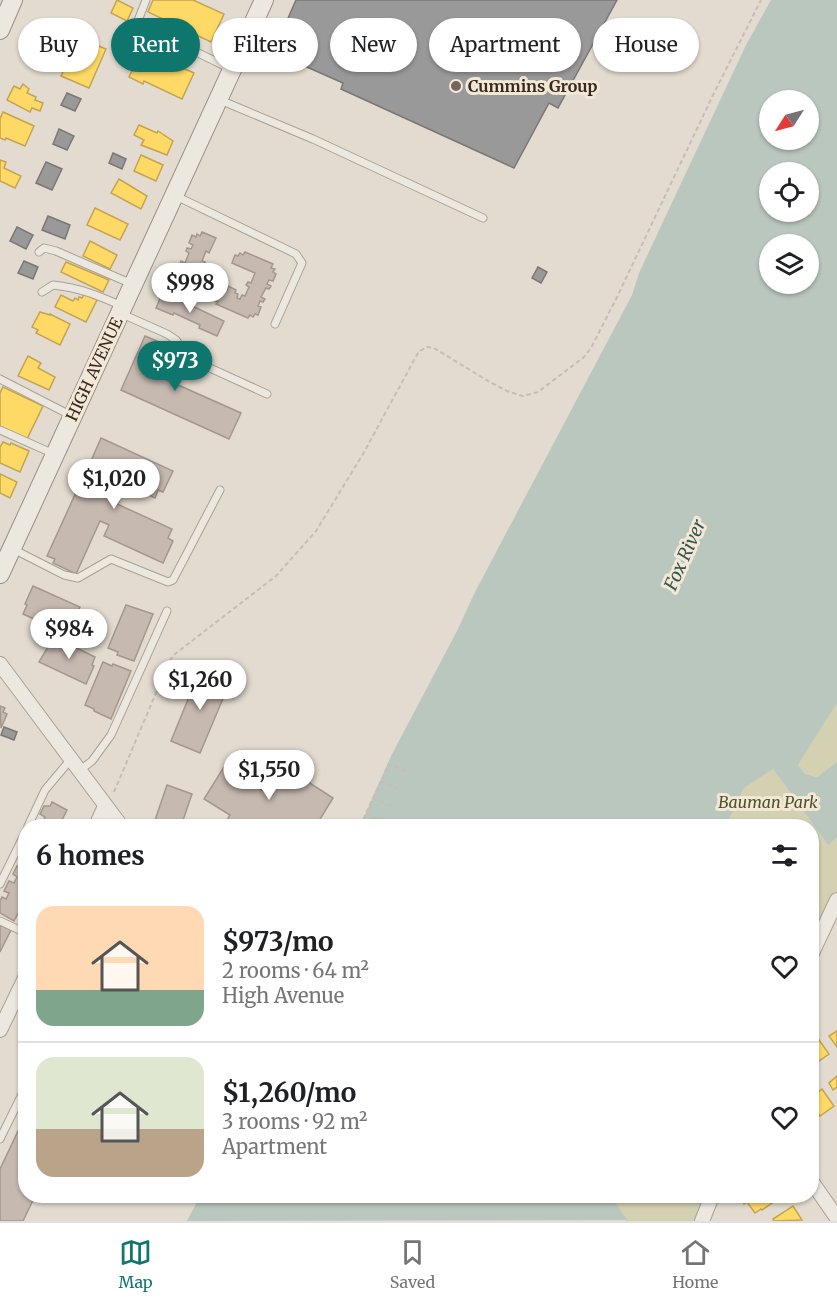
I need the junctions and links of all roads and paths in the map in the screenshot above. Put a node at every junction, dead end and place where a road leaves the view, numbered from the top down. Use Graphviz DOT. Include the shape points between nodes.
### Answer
graph roads {
  1 [pos="13,0"];
  2 [pos="146,0"];
  3 [pos="761,0"];
  4 [pos="258,2"];
  5 [pos="252,18"];
  6 [pos="0,30"];
  7 [pos="212,60"];
  8 [pos="230,72"];
  9 [pos="217,99"];
  10 [pos="174,194"];
  11 [pos="483,218"];
  12 [pos="39,252"];
  13 [pos="132,284"];
  14 [pos="42,292"];
  15 [pos="121,310"];
  16 [pos="275,324"];
  17 [pos="0,379"];
  18 [pos="267,394"];
  19 [pos="72,416"];
  20 [pos="0,430"];
  21 [pos="54,454"];
  22 [pos="220,490"];
  23 [pos="12,548"];
  24 [pos="0,574"];
  25 [pos="167,610"];
  26 [pos="0,664"];
  27 [pos="75,765"];
  28 [pos="406,771"];
  29 [pos="381,781"];
  30 [pos="399,789"];
  31 [pos="374,798"];
  32 [pos="104,804"];
  33 [pos="392,806"];
  34 [pos="366,814"];
  35 [pos="30,819"];
  36 [pos="99,819"];
  37 [pos="116,819"];
  38 [pos="364,819"];
  39 [pos="377,819"];
  40 [pos="18,847"];
  41 [pos="0,884"];
  42 [pos="837,900"];
  43 [pos="0,921"];
  44 [pos="18,929"];
  45 [pos="819,938"];
  46 [pos="18,993"];
  47 [pos="0,1030"];
  48 [pos="18,1102"];
  49 [pos="0,1139"];
  50 [pos="819,1192"];
  51 [pos="709,1203"];
  52 [pos="837,1218"];
  53 [pos="702,1221"];
  1 -- 6 [label="main road"];
  2 -- 7 [label="lane" via="137,23"];
  3 -- 32 [label="path" via="584,357 538,392 523,396 488,381 434,348 419,351 316,531 276,576 170,660 116,791"];
  4 -- 5 [label="main road, HIGH AVENUE"];
  8 -- 9 [label="main road, HIGH AVENUE"];
  9 -- 10 [label="main road, HIGH AVENUE"];
  9 -- 11 [label="lane"];
  10 -- 13 [label="main road, HIGH AVENUE"];
  10 -- 16 [label="lane" via="296,254 302,263"];
  12 -- 13 [label="lane" via="44,248 56,250"];
  13 -- 15 [label="main road, HIGH AVENUE"];
  14 -- 15 [label="lane" via="52,285 86,290"];
  15 -- 18 [label="lane" via="168,334 189,358"];
  15 -- 19 [label="main road, HIGH AVENUE"];
  17 -- 19 [label="lane"];
  19 -- 21 [label="main road, HIGH AVENUE"];
  20 -- 21 [label="lane"];
  21 -- 23 [label="main road, HIGH AVENUE"];
  22 -- 23 [label="lane" via="173,580 168,582 111,558 78,578 64,575"];
  23 -- 24 [label="main road, HIGH AVENUE"];
  25 -- 27 [label="lane" via="111,735 92,761"];
  26 -- 27 [label="street"];
  27 -- 32 [label="street"];
  27 -- 35 [label="lane" via="45,790"];
  28 -- 29 [label="path" via="389,764"];
  29 -- 30 [label="path"];
  29 -- 31 [label="path"];
  31 -- 33 [label="path"];
  31 -- 34 [label="path"];
  32 -- 36 [label="street"];
  32 -- 37 [label="street"];
  34 -- 38 [label="path"];
  34 -- 39 [label="path"];
  40 -- 41 [label="lane"];
  42 -- 45 [label="street"];
  43 -- 44 [label="lane"];
  46 -- 47 [label="street"];
  48 -- 49 [label="lane"];
  50 -- 52 [label="street"];
  51 -- 53 [label="street"];
}
